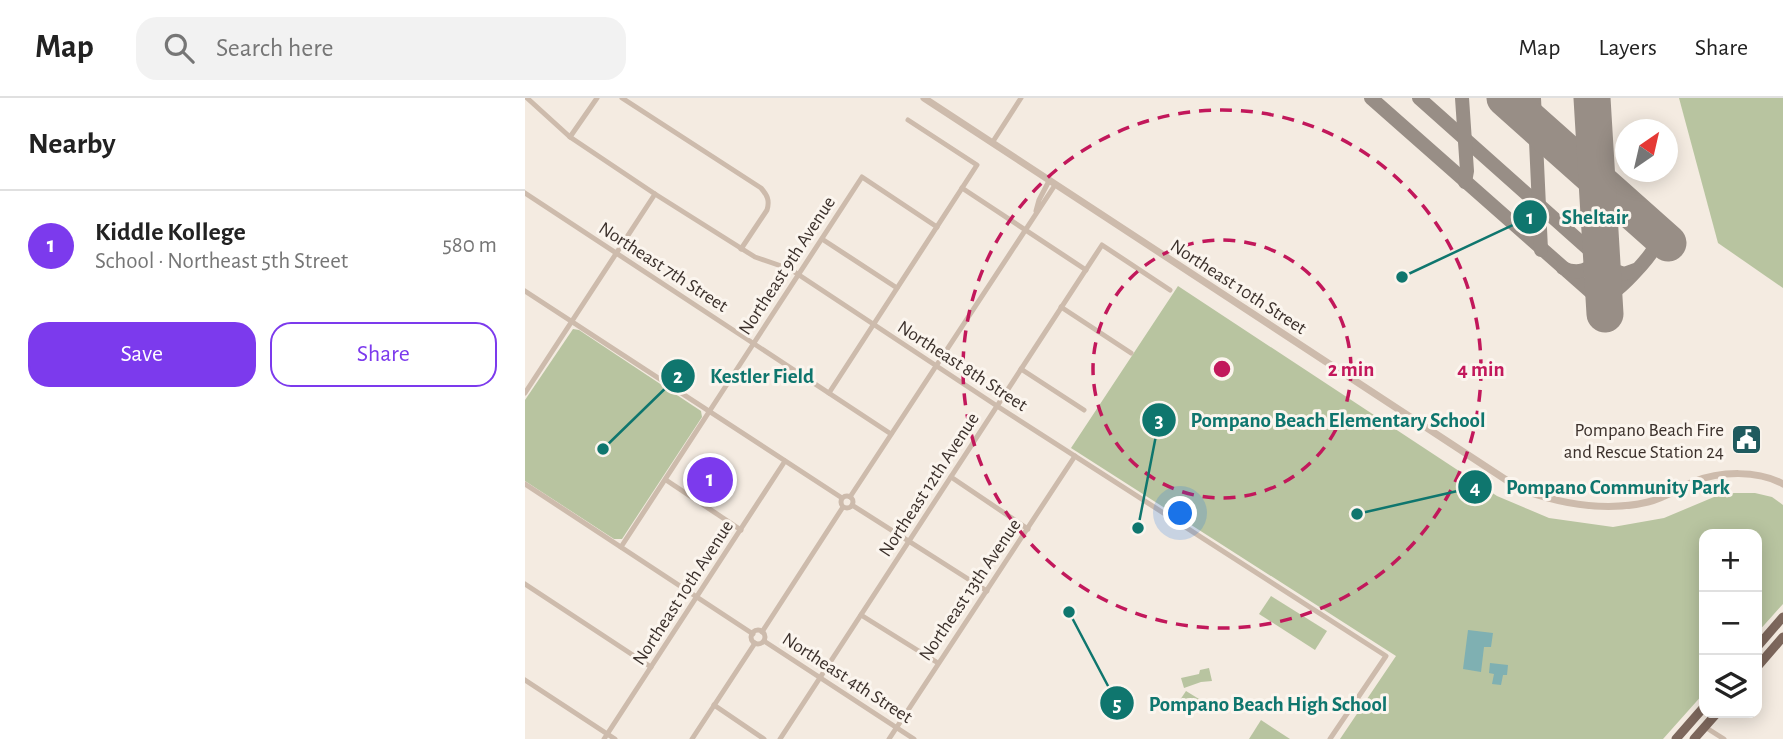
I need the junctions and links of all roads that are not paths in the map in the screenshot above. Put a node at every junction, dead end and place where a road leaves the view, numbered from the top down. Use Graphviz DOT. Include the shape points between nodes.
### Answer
graph roads {
  1 [pos="527,98"];
  2 [pos="597,98"];
  3 [pos="622,98"];
  4 [pos="924,98"];
  5 [pos="1021,98"];
  6 [pos="908,120"];
  7 [pos="570,137"];
  8 [pos="992,143"];
  9 [pos="1052,183"];
  10 [pos="962,188"];
  11 [pos="525,193"];
  12 [pos="655,194"];
  13 [pos="937,227"];
  14 [pos="1024,229"];
  15 [pos="822,239"];
  16 [pos="741,249"];
  17 [pos="617,253"];
  18 [pos="1086,270"];
  19 [pos="798,275"];
  20 [pos="897,288"];
  21 [pos="1170,290"];
  22 [pos="525,291"];
  23 [pos="1061,307"];
  24 [pos="572,322"];
  25 [pos="873,325"];
  26 [pos="754,343"];
  27 [pos="1131,353"];
  28 [pos="935,366"];
  29 [pos="1021,369"];
  30 [pos="526,390"];
  31 [pos="829,393"];
  32 [pos="997,406"];
  33 [pos="1084,410"];
  34 [pos="710,413"];
  35 [pos="891,434"];
  36 [pos="1075,456"];
  37 [pos="785,461"];
  38 [pos="951,477"];
  39 [pos="666,480"];
  40 [pos="525,484"];
  41 [pos="1783,484"];
  42 [pos="850,497"];
  43 [pos="842,498"];
  44 [pos="852,505"];
  45 [pos="843,507"];
  46 [pos="1028,529"];
  47 [pos="741,530"];
  48 [pos="909,542"];
  49 [pos="621,547"];
  50 [pos="525,583"];
  51 [pos="987,591"];
  52 [pos="697,596"];
  53 [pos="861,615"];
  54 [pos="1783,617"];
  55 [pos="762,632"];
  56 [pos="753,634"];
  57 [pos="1783,638"];
  58 [pos="764,641"];
  59 [pos="1762,641"];
  60 [pos="755,643"];
  61 [pos="1762,661"];
  62 [pos="938,663"];
  63 [pos="651,667"];
  64 [pos="820,678"];
  65 [pos="525,680"];
  66 [pos="714,705"];
  67 [pos="1699,713"];
  68 [pos="1705,718"];
  69 [pos="1713,718"];
  70 [pos="896,727"];
  71 [pos="1705,727"];
  72 [pos="605,737"];
  73 [pos="615,739"];
  74 [pos="692,739"];
  75 [pos="764,739"];
  76 [pos="781,739"];
  77 [pos="889,739"];
  78 [pos="914,739"];
  79 [pos="1331,739"];
  80 [pos="1676,739"];
  81 [pos="1694,739"];
  82 [pos="1724,739"];
  1 -- 7 [label="street, Northeast 8th Street"];
  2 -- 7 [label="street"];
  3 -- 16 [label="street" via="761,188 769,203 767,210"];
  4 -- 8 [label="street, Northeast 10th Street"];
  5 -- 8 [label="street"];
  6 -- 10 [label="street" via="977,165"];
  7 -- 12 [label="street, Northeast 8th Street"];
  8 -- 9 [label="street, Northeast 10th Street"];
  9 -- 14 [label="street"];
  9 -- 41 [label="street, Northeast 10th Street" via="1520,489 1547,499 1617,506 1649,502 1696,481 1741,472"];
  10 -- 13 [label="street"];
  10 -- 14 [label="street"];
  11 -- 17 [label="street, Northeast 7th Street"];
  12 -- 16 [label="street, Northeast 8th Street"];
  12 -- 17 [label="street"];
  13 -- 15 [label="street, Northeast 9th Avenue" via="862,177"];
  13 -- 20 [label="street"];
  14 -- 18 [label="street"];
  14 -- 28 [label="street"];
  15 -- 19 [label="street, Northeast 9th Avenue"];
  15 -- 20 [label="street"];
  16 -- 19 [label="street, Northeast 8th Street"];
  17 -- 24 [label="street"];
  17 -- 26 [label="street, Northeast 7th Street"];
  18 -- 21 [label="street, Northeast 12th Avenue" via="1102,245"];
  18 -- 23 [label="street, Northeast 12th Avenue"];
  19 -- 25 [label="street, Northeast 8th Street"];
  19 -- 26 [label="street, Northeast 9th Avenue"];
  20 -- 25 [label="street"];
  22 -- 24 [label="street"];
  23 -- 27 [label="street"];
  23 -- 29 [label="street, Northeast 12th Avenue"];
  24 -- 30 [label="street"];
  24 -- 34 [label="street"];
  25 -- 28 [label="street, Northeast 8th Street"];
  25 -- 31 [label="street"];
  26 -- 31 [label="street, Northeast 7th Street"];
  26 -- 34 [label="street, Northeast 9th Avenue"];
  28 -- 32 [label="street, Northeast 8th Street"];
  28 -- 35 [label="street"];
  29 -- 32 [label="street, Northeast 12th Avenue"];
  29 -- 33 [label="street"];
  31 -- 35 [label="street, Northeast 7th Street"];
  32 -- 36 [label="street, Northeast 8th Street"];
  32 -- 38 [label="street, Northeast 12th Avenue"];
  34 -- 37 [label="street"];
  34 -- 39 [label="street, Northeast 9th Avenue"];
  35 -- 42 [label="street"];
  36 -- 46 [label="street, Northeast 13th Avenue"];
  36 -- 79 [label="street, Northeast 8th Street" via="1386,656"];
  37 -- 43 [label="street"];
  37 -- 47 [label="street, Northeast 10th Avenue"];
  38 -- 46 [label="street"];
  38 -- 48 [label="street, Northeast 12th Avenue"];
  39 -- 47 [label="street"];
  39 -- 49 [label="street, Northeast 9th Avenue"];
  40 -- 49 [label="street, Northeast 4th Street"];
  42 -- 43 [label="street"];
  42 -- 44 [label="street"];
  43 -- 45 [label="street"];
  44 -- 45 [label="street"];
  44 -- 48 [label="street"];
  45 -- 55 [label="street"];
  46 -- 51 [label="street, Northeast 13th Avenue"];
  47 -- 52 [label="street, Northeast 10th Avenue"];
  48 -- 51 [label="street"];
  48 -- 53 [label="street, Northeast 12th Avenue"];
  49 -- 52 [label="street, Northeast 4th Street"];
  50 -- 63 [label="street"];
  51 -- 62 [label="street, Northeast 13th Avenue"];
  52 -- 56 [label="street, Northeast 4th Street"];
  52 -- 63 [label="street, Northeast 10th Avenue"];
  53 -- 62 [label="street"];
  53 -- 64 [label="street, Northeast 12th Avenue"];
  54 -- 59 [label="main road"];
  55 -- 56 [label="street"];
  55 -- 58 [label="street"];
  56 -- 60 [label="street"];
  57 -- 61 [label="main road"];
  58 -- 60 [label="street"];
  58 -- 64 [label="street, Northeast 4th Street"];
  60 -- 66 [label="street"];
  62 -- 70 [label="street, Northeast 13th Avenue"];
  63 -- 72 [label="street, Northeast 10th Avenue"];
  64 -- 70 [label="street, Northeast 4th Street"];
  64 -- 76 [label="street, Northeast 12th Avenue"];
  65 -- 72 [label="street"];
  66 -- 74 [label="street"];
  66 -- 75 [label="street"];
  67 -- 80 [label="main road"];
  68 -- 71 [label="main road"];
  69 -- 71 [label="main road"];
  70 -- 77 [label="street, Northeast 13th Avenue"];
  70 -- 78 [label="street, Northeast 4th Street"];
  71 -- 81 [label="main road"];
  71 -- 82 [label="street"];
  72 -- 73 [label="street"];
}
